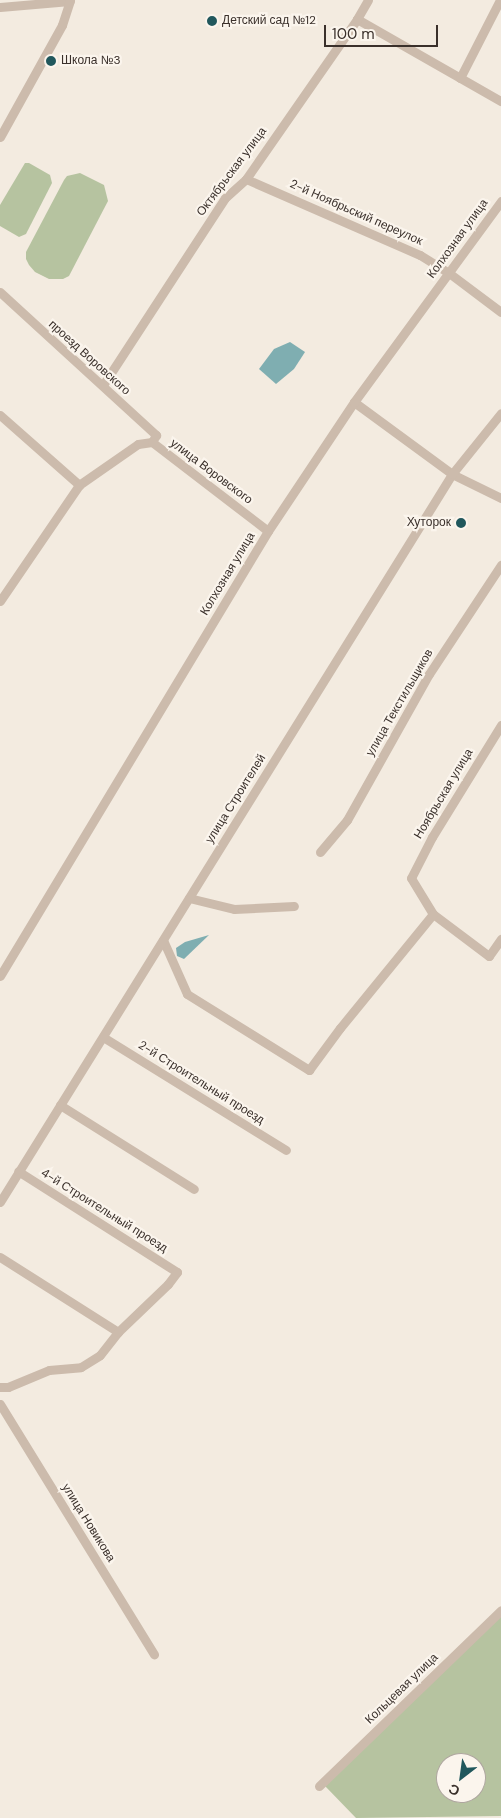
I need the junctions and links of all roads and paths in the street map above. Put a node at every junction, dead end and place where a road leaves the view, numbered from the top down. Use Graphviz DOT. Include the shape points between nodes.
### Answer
graph roads {
  1 [pos="368,0"];
  2 [pos="500,0"];
  3 [pos="70,1"];
  4 [pos="0,7"];
  5 [pos="357,19"];
  6 [pos="460,78"];
  7 [pos="501,101"];
  8 [pos="0,137"];
  9 [pos="246,178"];
  10 [pos="501,200"];
  11 [pos="449,273"];
  12 [pos="0,292"];
  13 [pos="501,312"];
  14 [pos="103,385"];
  15 [pos="354,402"];
  16 [pos="501,413"];
  17 [pos="0,415"];
  18 [pos="152,442"];
  19 [pos="452,474"];
  20 [pos="79,485"];
  21 [pos="501,498"];
  22 [pos="268,531"];
  23 [pos="501,566"];
  24 [pos="0,601"];
  25 [pos="501,725"];
  26 [pos="320,852"];
  27 [pos="189,898"];
  28 [pos="294,906"];
  29 [pos="433,914"];
  30 [pos="501,938"];
  31 [pos="163,940"];
  32 [pos="0,976"];
  33 [pos="103,1037"];
  34 [pos="60,1105"];
  35 [pos="286,1150"];
  36 [pos="18,1171"];
  37 [pos="194,1189"];
  38 [pos="0,1202"];
  39 [pos="0,1257"];
  40 [pos="118,1332"];
  41 [pos="0,1387"];
  42 [pos="0,1404"];
  43 [pos="501,1610"];
  44 [pos="154,1654"];
  45 [pos="320,1786"];
  1 -- 5 [label="street, Октябрьская улица"];
  2 -- 6 [label="street"];
  3 -- 4 [label="street"];
  3 -- 8 [label="street" via="62,25"];
  5 -- 6 [label="street"];
  5 -- 9 [label="street, Октябрьская улица"];
  6 -- 7 [label="street"];
  9 -- 11 [label="street, 2-й Ноябрьский переулок" via="420,255"];
  9 -- 14 [label="street, Октябрьская улица" via="225,198"];
  10 -- 11 [label="street, Колхозная улица"];
  11 -- 13 [label="street, 2-й Ноябрьский переулок"];
  11 -- 15 [label="street, Колхозная улица"];
  12 -- 14 [label="street, проезд Воровского"];
  14 -- 18 [label="street, проезд Воровского" via="156,435"];
  15 -- 19 [label="street"];
  15 -- 22 [label="street, Колхозная улица"];
  16 -- 19 [label="street, улица Строителей"];
  17 -- 20 [label="street"];
  18 -- 20 [label="street, улица Воровского" via="138,444"];
  18 -- 22 [label="street, улица Воровского"];
  19 -- 21 [label="street"];
  19 -- 27 [label="street, улица Строителей"];
  20 -- 24 [label="street, улица Воровского"];
  22 -- 32 [label="street, Колхозная улица"];
  23 -- 26 [label="street, улица Текстильщиков" via="429,674 347,820"];
  25 -- 29 [label="street, Ноябрьская улица" via="432,837 411,878"];
  27 -- 28 [label="street" via="234,908"];
  27 -- 31 [label="street, улица Строителей"];
  29 -- 30 [label="street" via="489,956"];
  29 -- 31 [label="street" via="310,1070 187,994"];
  31 -- 33 [label="street, улица Строителей"];
  33 -- 34 [label="street, улица Строителей"];
  33 -- 35 [label="street, 2-й Строительный проезд"];
  34 -- 36 [label="street, улица Строителей"];
  34 -- 37 [label="street"];
  36 -- 38 [label="street, улица Строителей"];
  36 -- 40 [label="street, 4-й Строительный проезд" via="177,1272"];
  39 -- 40 [label="street"];
  40 -- 41 [label="street" via="100,1355 81,1366 49,1370 8,1387"];
  42 -- 44 [label="street, улица Новикова"];
  43 -- 45 [label="street, Кольцевая улица"];
}
